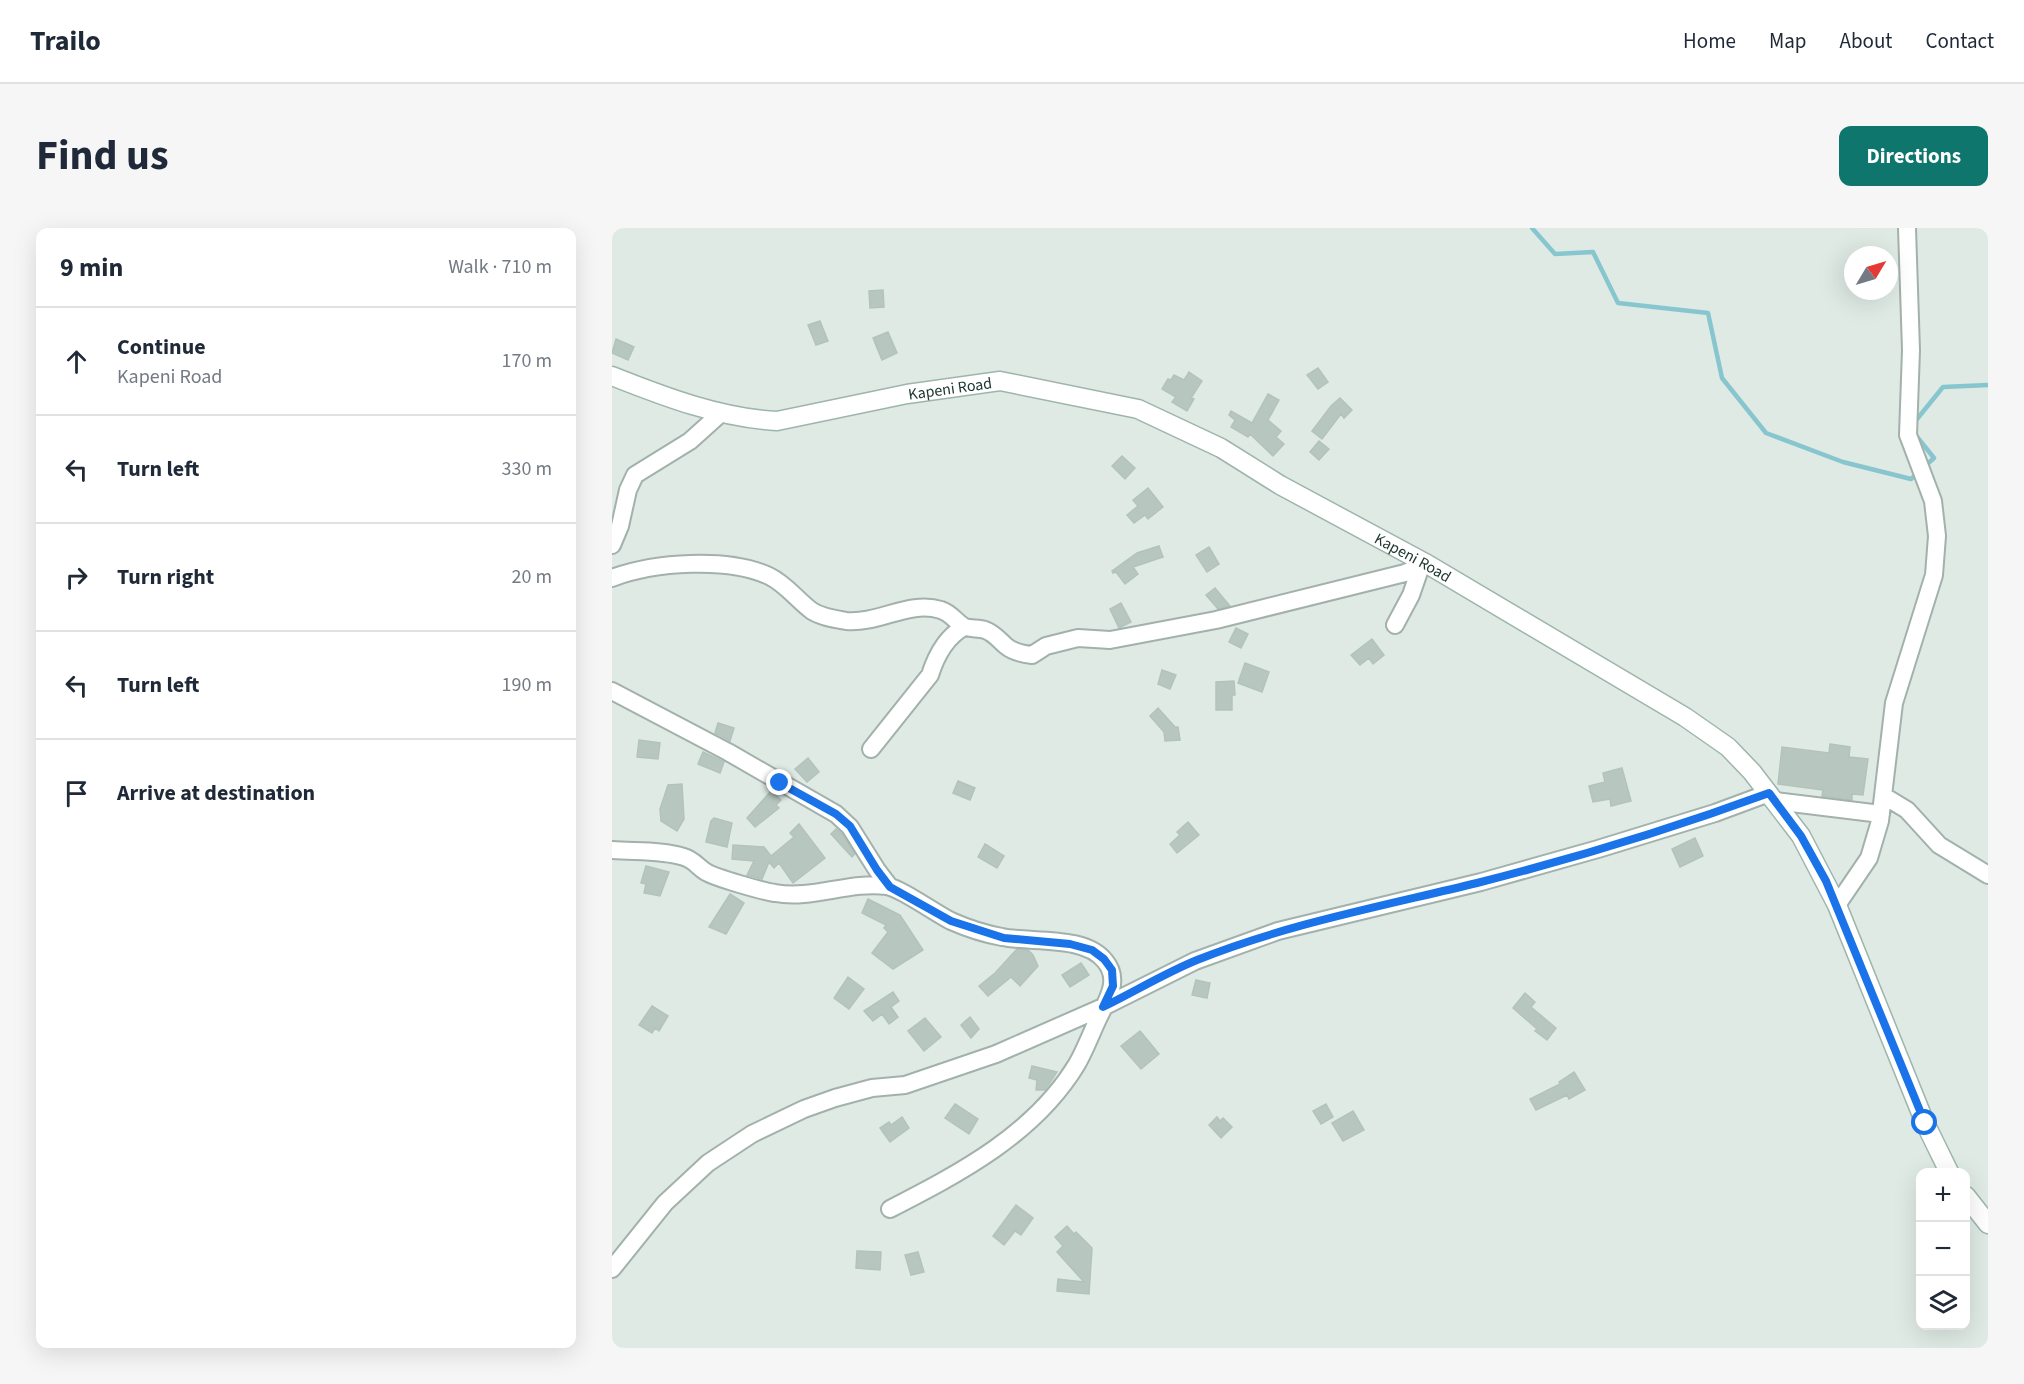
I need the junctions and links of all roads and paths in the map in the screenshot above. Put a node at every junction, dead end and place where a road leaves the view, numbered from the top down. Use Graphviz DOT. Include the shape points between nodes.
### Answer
graph roads {
  1 [pos="1907,228"];
  2 [pos="612,376"];
  3 [pos="720,414"];
  4 [pos="612,545"];
  5 [pos="1424,565"];
  6 [pos="612,578"];
  7 [pos="1395,625"];
  8 [pos="964,627"];
  9 [pos="612,691"];
  10 [pos="871,749"];
  11 [pos="1884,796"];
  12 [pos="1772,797"];
  13 [pos="1881,814"];
  14 [pos="612,850"];
  15 [pos="1988,875"];
  16 [pos="890,887"];
  17 [pos="1837,905"];
  18 [pos="1103,1007"];
  19 [pos="1947,1168"];
  20 [pos="1970,1202"];
  21 [pos="890,1209"];
  22 [pos="1988,1224"];
  23 [pos="612,1269"];
  1 -- 11 [label="street" via="1911,350 1908,435 1934,501 1937,536 1934,575 1894,703"];
  2 -- 3 [label="main road, Kapeni Road"];
  3 -- 4 [label="street" via="690,441 635,475"];
  3 -- 5 [label="main road, Kapeni Road" via="777,421 907,394 1000,381 1138,409 1221,448"];
  5 -- 7 [label="street"];
  5 -- 8 [label="street" via="1216,620 1110,640 1078,638 1046,646 1032,655 1008,648 987,631"];
  5 -- 12 [label="main road, Kapeni Road" via="1685,717 1728,747"];
  6 -- 8 [label="street" via="669,565 738,567 769,576 813,612 830,618 868,620 924,607 954,616"];
  8 -- 10 [label="street" via="948,640 930,675"];
  9 -- 16 [label="street" via="836,814 850,826"];
  11 -- 13 [label="street"];
  11 -- 15 [label="street" via="1907,810 1939,845"];
  12 -- 13 [label="street"];
  12 -- 17 [label="main road, Kapeni Road" via="1801,836"];
  12 -- 18 [label="street" via="1481,882 1278,931 1195,961"];
  13 -- 17 [label="street" via="1869,858"];
  14 -- 16 [label="street" via="674,854 696,862 706,872 791,896 871,885"];
  16 -- 18 [label="street" via="951,921 978,931 1092,950 1112,970 1113,986"];
  17 -- 19 [label="main road, Kapeni Road"];
  18 -- 21 [label="street" via="1077,1064 1045,1107 1019,1131 969,1166"];
  18 -- 23 [label="street" via="996,1054 905,1085 872,1088 835,1098 752,1134 708,1163 665,1203"];
  20 -- 22 [label="main road"];
}
